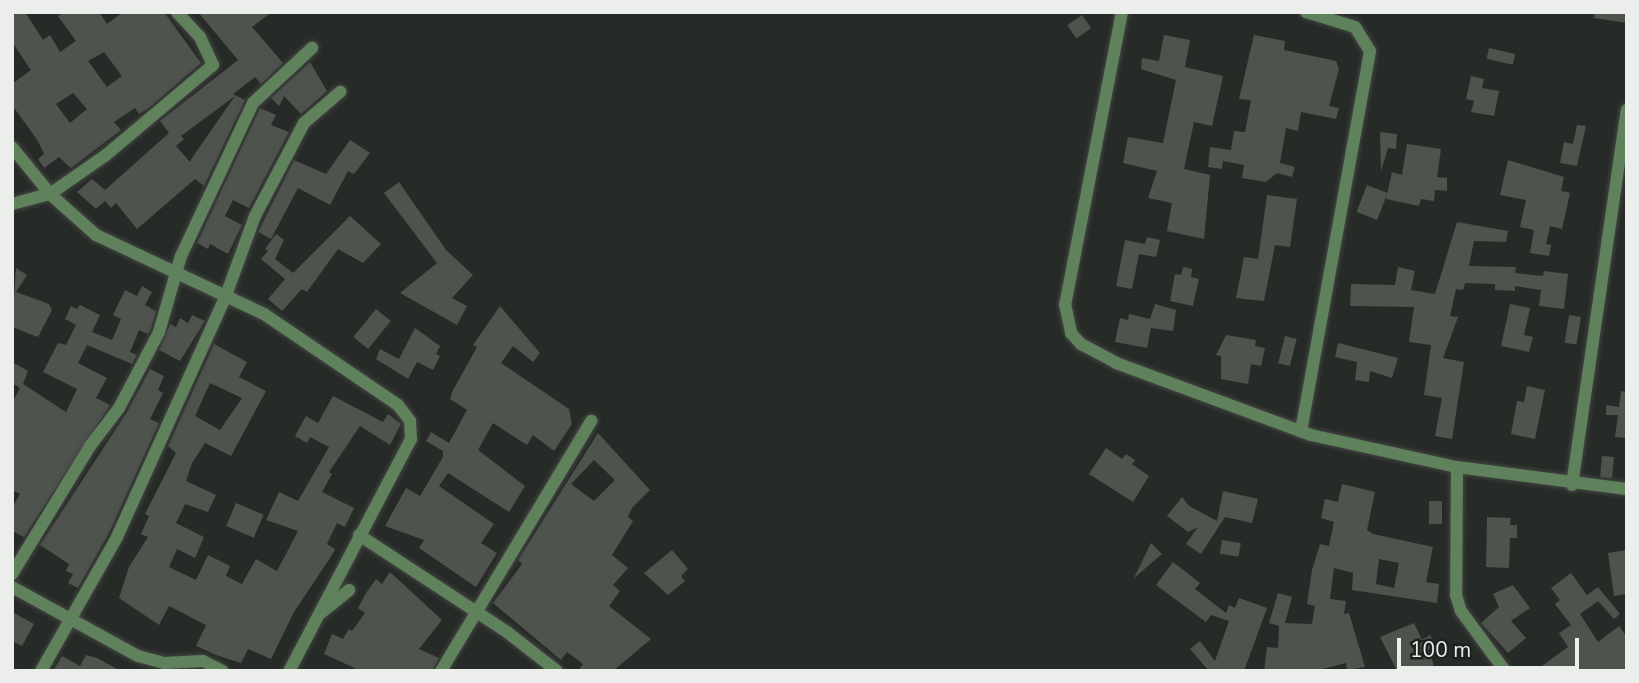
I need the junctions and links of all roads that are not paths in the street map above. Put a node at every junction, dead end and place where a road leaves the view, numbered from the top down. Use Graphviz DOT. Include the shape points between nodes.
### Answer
graph roads {
  1 [pos="177,12"];
  2 [pos="1122,12"];
  3 [pos="1306,12"];
  4 [pos="312,48"];
  5 [pos="340,92"];
  6 [pos="1627,110"];
  7 [pos="13,149"];
  8 [pos="50,194"];
  9 [pos="12,204"];
  10 [pos="176,274"];
  11 [pos="225,298"];
  12 [pos="591,421"];
  13 [pos="1301,431"];
  14 [pos="1457,467"];
  15 [pos="1572,485"];
  16 [pos="1627,489"];
  17 [pos="359,535"];
  18 [pos="12,574"];
  19 [pos="12,587"];
  20 [pos="349,590"];
  21 [pos="475,610"];
  22 [pos="68,616"];
  23 [pos="317,617"];
  24 [pos="46,669"];
  25 [pos="223,671"];
  26 [pos="289,671"];
  27 [pos="441,671"];
  28 [pos="557,671"];
  29 [pos="1505,671"];
  1 -- 8 [label="street" via="200,37 213,65 106,155"];
  2 -- 13 [label="street" via="1065,304 1071,332 1093,352 1116,363"];
  3 -- 13 [label="street" via="1355,27 1370,51"];
  4 -- 10 [label="street" via="253,103"];
  5 -- 11 [label="street" via="304,123 255,216"];
  6 -- 15 [label="street"];
  7 -- 8 [label="street"];
  8 -- 9 [label="street"];
  8 -- 10 [label="street" via="115,248"];
  10 -- 11 [label="street"];
  10 -- 18 [label="street" via="159,332 118,408"];
  11 -- 17 [label="street" via="264,314 398,405 410,421 411,439"];
  11 -- 22 [label="street" via="117,537"];
  12 -- 21 [label="street"];
  13 -- 14 [label="street"];
  14 -- 15 [label="street"];
  14 -- 29 [label="street" via="1456,595 1467,619"];
  15 -- 16 [label="street"];
  17 -- 21 [label="street"];
  17 -- 23 [label="street"];
  19 -- 22 [label="street"];
  20 -- 23 [label="street"];
  21 -- 27 [label="street"];
  21 -- 28 [label="street"];
  22 -- 24 [label="street"];
  22 -- 25 [label="street" via="138,656 164,663 203,662"];
  23 -- 26 [label="street"];
}
